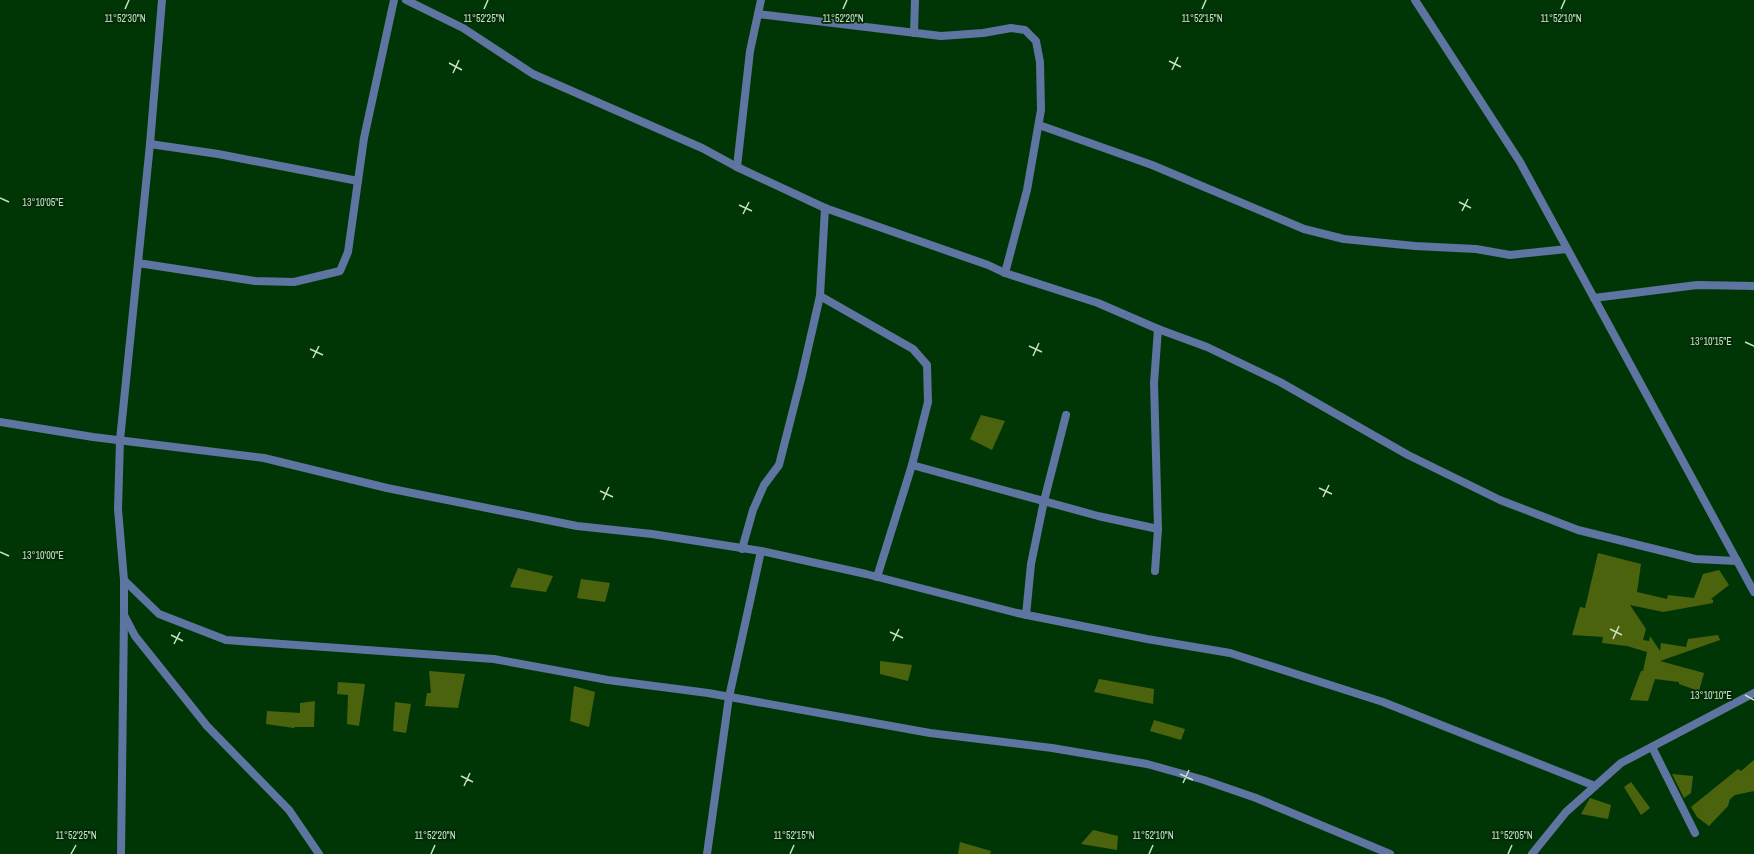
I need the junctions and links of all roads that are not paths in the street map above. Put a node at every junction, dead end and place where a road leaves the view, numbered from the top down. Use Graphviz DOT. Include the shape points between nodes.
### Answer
graph roads {
  1 [pos="162,0"];
  2 [pos="394,0"];
  3 [pos="406,0"];
  4 [pos="761,0"];
  5 [pos="915,0"];
  6 [pos="1415,0"];
  7 [pos="758,14"];
  8 [pos="914,33"];
  9 [pos="1039,125"];
  10 [pos="150,144"];
  11 [pos="737,167"];
  12 [pos="358,181"];
  13 [pos="825,208"];
  14 [pos="1567,249"];
  15 [pos="138,263"];
  16 [pos="1006,273"];
  17 [pos="1754,286"];
  18 [pos="820,296"];
  19 [pos="1594,298"];
  20 [pos="1158,328"];
  21 [pos="1066,415"];
  22 [pos="0,422"];
  23 [pos="120,440"];
  24 [pos="912,465"];
  25 [pos="1044,501"];
  26 [pos="1158,529"];
  27 [pos="742,549"];
  28 [pos="761,551"];
  29 [pos="1737,561"];
  30 [pos="1155,570"];
  31 [pos="877,577"];
  32 [pos="124,580"];
  33 [pos="1754,592"];
  34 [pos="124,615"];
  35 [pos="1026,615"];
  36 [pos="1754,694"];
  37 [pos="729,697"];
  38 [pos="1652,747"];
  39 [pos="1595,786"];
  40 [pos="1695,833"];
  41 [pos="121,854"];
  42 [pos="319,854"];
  43 [pos="707,854"];
  44 [pos="1390,854"];
  45 [pos="1532,854"];
  1 -- 10 [label="street"];
  2 -- 12 [label="street" via="364,138"];
  3 -- 11 [label="street" via="463,28 533,74 702,148"];
  4 -- 7 [label="street"];
  5 -- 8 [label="street"];
  6 -- 14 [label="street" via="1520,162"];
  7 -- 8 [label="street"];
  7 -- 11 [label="street" via="750,51"];
  8 -- 9 [label="street" via="941,36 983,34 1011,28 1025,30 1036,41 1040,62"];
  9 -- 14 [label="street" via="1152,165 1304,229 1344,239 1476,249 1510,255"];
  9 -- 16 [label="street" via="1027,190"];
  10 -- 12 [label="street" via="218,154"];
  10 -- 15 [label="street"];
  11 -- 13 [label="street"];
  12 -- 15 [label="street" via="348,252 340,271 294,282 255,281"];
  13 -- 16 [label="street"];
  13 -- 18 [label="street"];
  14 -- 19 [label="street"];
  15 -- 23 [label="street"];
  16 -- 20 [label="street" via="1098,303"];
  17 -- 19 [label="street" via="1697,285"];
  18 -- 24 [label="street" via="912,349 928,365 928,402"];
  18 -- 27 [label="street" via="779,465 764,485"];
  19 -- 29 [label="street"];
  20 -- 26 [label="street" via="1154,383"];
  20 -- 29 [label="street" via="1207,347 1280,382 1408,455 1500,500 1578,530 1695,559"];
  21 -- 25 [label="street"];
  22 -- 23 [label="street"];
  23 -- 27 [label="street" via="264,458 387,488 577,526 652,534"];
  23 -- 32 [label="street" via="118,509"];
  24 -- 25 [label="street"];
  24 -- 31 [label="street"];
  25 -- 26 [label="street"];
  25 -- 35 [label="street" via="1031,564"];
  26 -- 30 [label="street"];
  27 -- 28 [label="street"];
  28 -- 31 [label="street"];
  28 -- 37 [label="street"];
  29 -- 33 [label="street"];
  31 -- 35 [label="street"];
  32 -- 34 [label="street"];
  32 -- 37 [label="street" via="160,614 226,640 494,659 608,680"];
  34 -- 41 [label="street"];
  34 -- 42 [label="street" via="136,636 208,726 289,810"];
  35 -- 39 [label="street" via="1230,653 1383,702"];
  36 -- 38 [label="street"];
  37 -- 43 [label="street"];
  37 -- 44 [label="street" via="930,733 1052,748 1147,764 1256,798"];
  38 -- 39 [label="street" via="1621,763"];
  38 -- 40 [label="street"];
  39 -- 45 [label="street" via="1566,812"];
}
